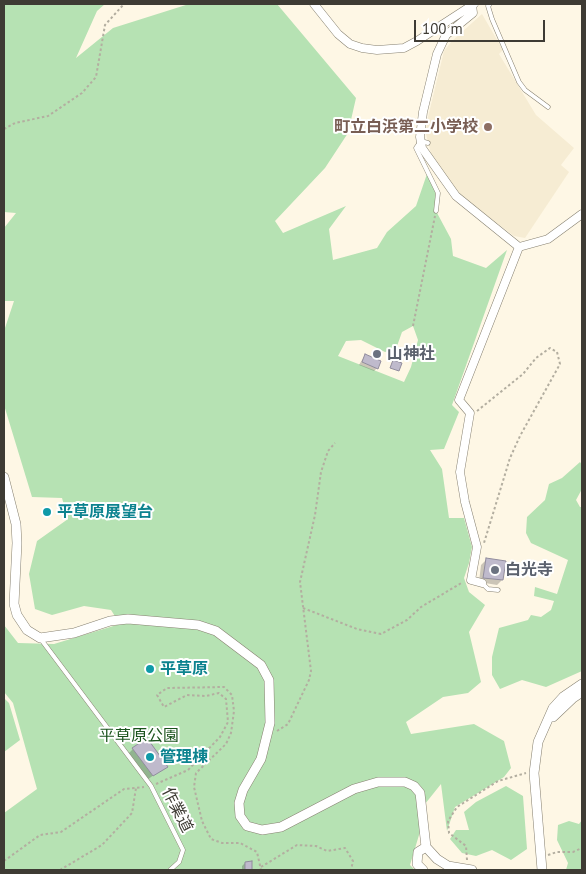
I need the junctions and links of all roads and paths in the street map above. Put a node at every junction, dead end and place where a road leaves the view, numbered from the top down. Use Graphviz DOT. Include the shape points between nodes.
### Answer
graph roads {
  1 [pos="124,4"];
  2 [pos="314,4"];
  3 [pos="473,4"];
  4 [pos="488,4"];
  5 [pos="548,107"];
  6 [pos="4,129"];
  7 [pos="424,142"];
  8 [pos="436,211"];
  9 [pos="582,214"];
  10 [pos="432,224"];
  11 [pos="519,247"];
  12 [pos="413,326"];
  13 [pos="470,413"];
  14 [pos="335,443"];
  15 [pos="4,477"];
  16 [pos="482,550"];
  17 [pos="482,583"];
  18 [pos="453,588"];
  19 [pos="498,590"];
  20 [pos="303,608"];
  21 [pos="40,638"];
  22 [pos="582,684"];
  23 [pos="582,692"];
  24 [pos="545,727"];
  25 [pos="268,736"];
  26 [pos="534,773"];
  27 [pos="151,786"];
  28 [pos="136,788"];
  29 [pos="426,847"];
  30 [pos="582,848"];
  31 [pos="541,857"];
  32 [pos="4,861"];
  33 [pos="261,866"];
  34 [pos="468,869"];
  35 [pos="60,870"];
  36 [pos="170,870"];
  37 [pos="261,870"];
  38 [pos="351,870"];
  39 [pos="423,870"];
  40 [pos="542,870"];
  1 -- 6 [label="path" via="105,25 96,77 82,93 48,116 15,123"];
  2 -- 3 [label="street" via="350,44 377,50 404,48"];
  3 -- 7 [label="street" via="473,13 446,35 437,54 422,112"];
  4 -- 5 [label="lane" via="519,82"];
  7 -- 8 [label="lane" via="416,148 438,194"];
  7 -- 11 [label="street" via="428,158 456,196"];
  9 -- 11 [label="street" via="548,239"];
  10 -- 12 [label="path"];
  11 -- 13 [label="street" via="459,400"];
  13 -- 16 [label="path" via="494,399 550,348 557,352 560,364 510,458"];
  13 -- 17 [label="street" via="460,472 477,547 471,580"];
  14 -- 20 [label="path" via="328,451 321,472 300,582"];
  15 -- 21 [label="street" via="16,524 14,604 22,624"];
  17 -- 19 [label="lane" via="488,589"];
  18 -- 20 [label="path" via="381,634 357,629"];
  20 -- 25 [label="path" via="311,671 309,680 288,724"];
  21 -- 25 [label="street" via="128,619 177,622 216,631 266,672 271,700"];
  21 -- 27 [label="lane"];
  22 -- 24 [label="street" via="558,702"];
  23 -- 24 [label="street"];
  24 -- 26 [label="street" via="538,742"];
  25 -- 29 [label="street" via="261,759 239,803 240,816 248,826 262,830 281,827 354,789 378,782 405,782 420,793"];
  26 -- 31 [label="street"];
  26 -- 34 [label="path" via="522,773 498,782 457,807 448,821 449,833 466,846"];
  27 -- 28 [label="path"];
  27 -- 33 [label="path" via="188,770 220,737 228,722 226,700 219,693 206,696 187,694 164,707 157,695 167,688 224,688 232,695 231,733 226,744 196,773 194,787 202,821 211,839 240,843 257,852"];
  27 -- 36 [label="lane, 作業道" via="183,850 179,862"];
  28 -- 32 [label="path" via="124,789 61,832 40,835"];
  28 -- 35 [label="path" via="132,814 102,845"];
  29 -- 34 [label="street" via="448,866"];
  29 -- 39 [label="street" via="418,852 417,864"];
  30 -- 31 [label="path"];
  31 -- 40 [label="street"];
  33 -- 37 [label="path"];
  33 -- 38 [label="path" via="297,845 327,850 345,848 353,861"];
}
